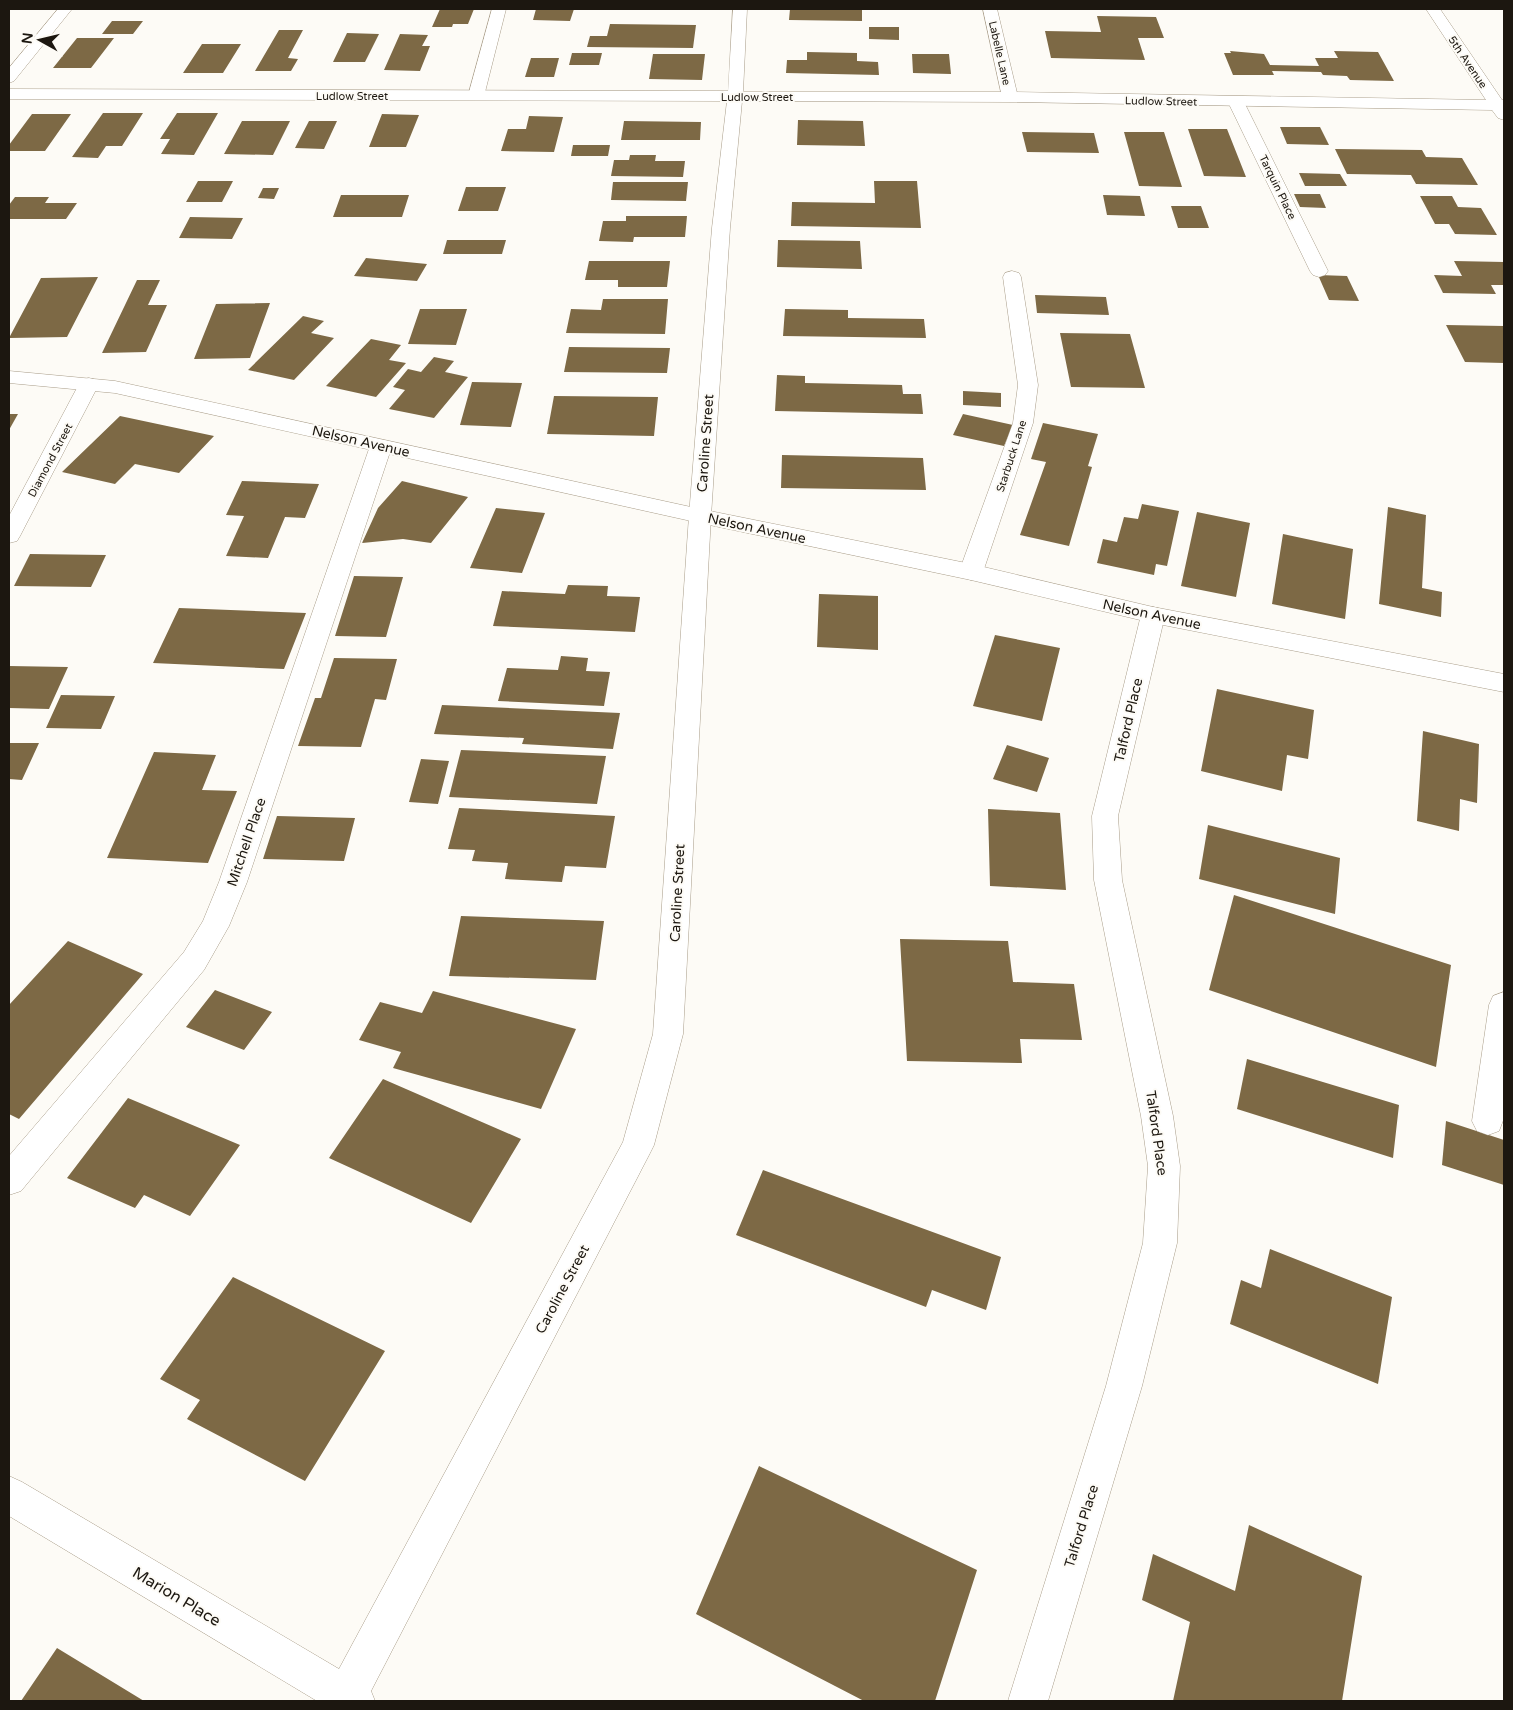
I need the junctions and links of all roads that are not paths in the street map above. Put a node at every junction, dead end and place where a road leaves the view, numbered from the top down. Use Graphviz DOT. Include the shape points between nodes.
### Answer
graph roads {
  1 [pos="65,9"];
  2 [pos="499,9"];
  3 [pos="740,9"];
  4 [pos="990,9"];
  5 [pos="1433,9"];
  6 [pos="9,78"];
  7 [pos="9,94"];
  8 [pos="476,96"];
  9 [pos="735,97"];
  10 [pos="1010,98"];
  11 [pos="1236,102"];
  12 [pos="1502,108"];
  13 [pos="1319,271"];
  14 [pos="1012,278"];
  15 [pos="9,377"];
  16 [pos="89,384"];
  17 [pos="381,446"];
  18 [pos="700,516"];
  19 [pos="9,536"];
  20 [pos="971,572"];
  21 [pos="1153,615"];
  22 [pos="1504,683"];
  23 [pos="1504,1005"];
  24 [pos="1488,1121"];
  25 [pos="9,1180"];
  26 [pos="9,1495"];
  27 [pos="348,1700"];
  28 [pos="1028,1701"];
  1 -- 6 [label="street"];
  2 -- 8 [label="street"];
  3 -- 9 [label="street, Caroline Street"];
  4 -- 10 [label="street, Labelle Lane"];
  5 -- 12 [label="street, 5th Avenue"];
  7 -- 8 [label="street, Ludlow Street"];
  8 -- 9 [label="street, Ludlow Street"];
  9 -- 10 [label="street, Ludlow Street"];
  9 -- 18 [label="street, Caroline Street" via="721,228"];
  10 -- 11 [label="street, Ludlow Street"];
  11 -- 12 [label="street, Ludlow Street"];
  11 -- 13 [label="street, Tarquin Place"];
  14 -- 20 [label="street, Starbuck Lane" via="1028,385 1023,423"];
  15 -- 16 [label="street, Nelson Avenue"];
  16 -- 17 [label="street, Nelson Avenue"];
  16 -- 19 [label="street, Diamond Street"];
  17 -- 18 [label="street, Nelson Avenue"];
  17 -- 25 [label="street, Mitchell Place" via="233,882 215,926 194,961"];
  18 -- 20 [label="street, Nelson Avenue"];
  18 -- 27 [label="street, Caroline Street" via="668,1034 638,1145"];
  20 -- 21 [label="street, Nelson Avenue"];
  21 -- 22 [label="street, Nelson Avenue"];
  21 -- 28 [label="street, Talford Place" via="1106,816 1108,880 1157,1116 1164,1166 1160,1243 1124,1386"];
  23 -- 24 [label="street"];
  26 -- 27 [label="street, Marion Place"];
}
